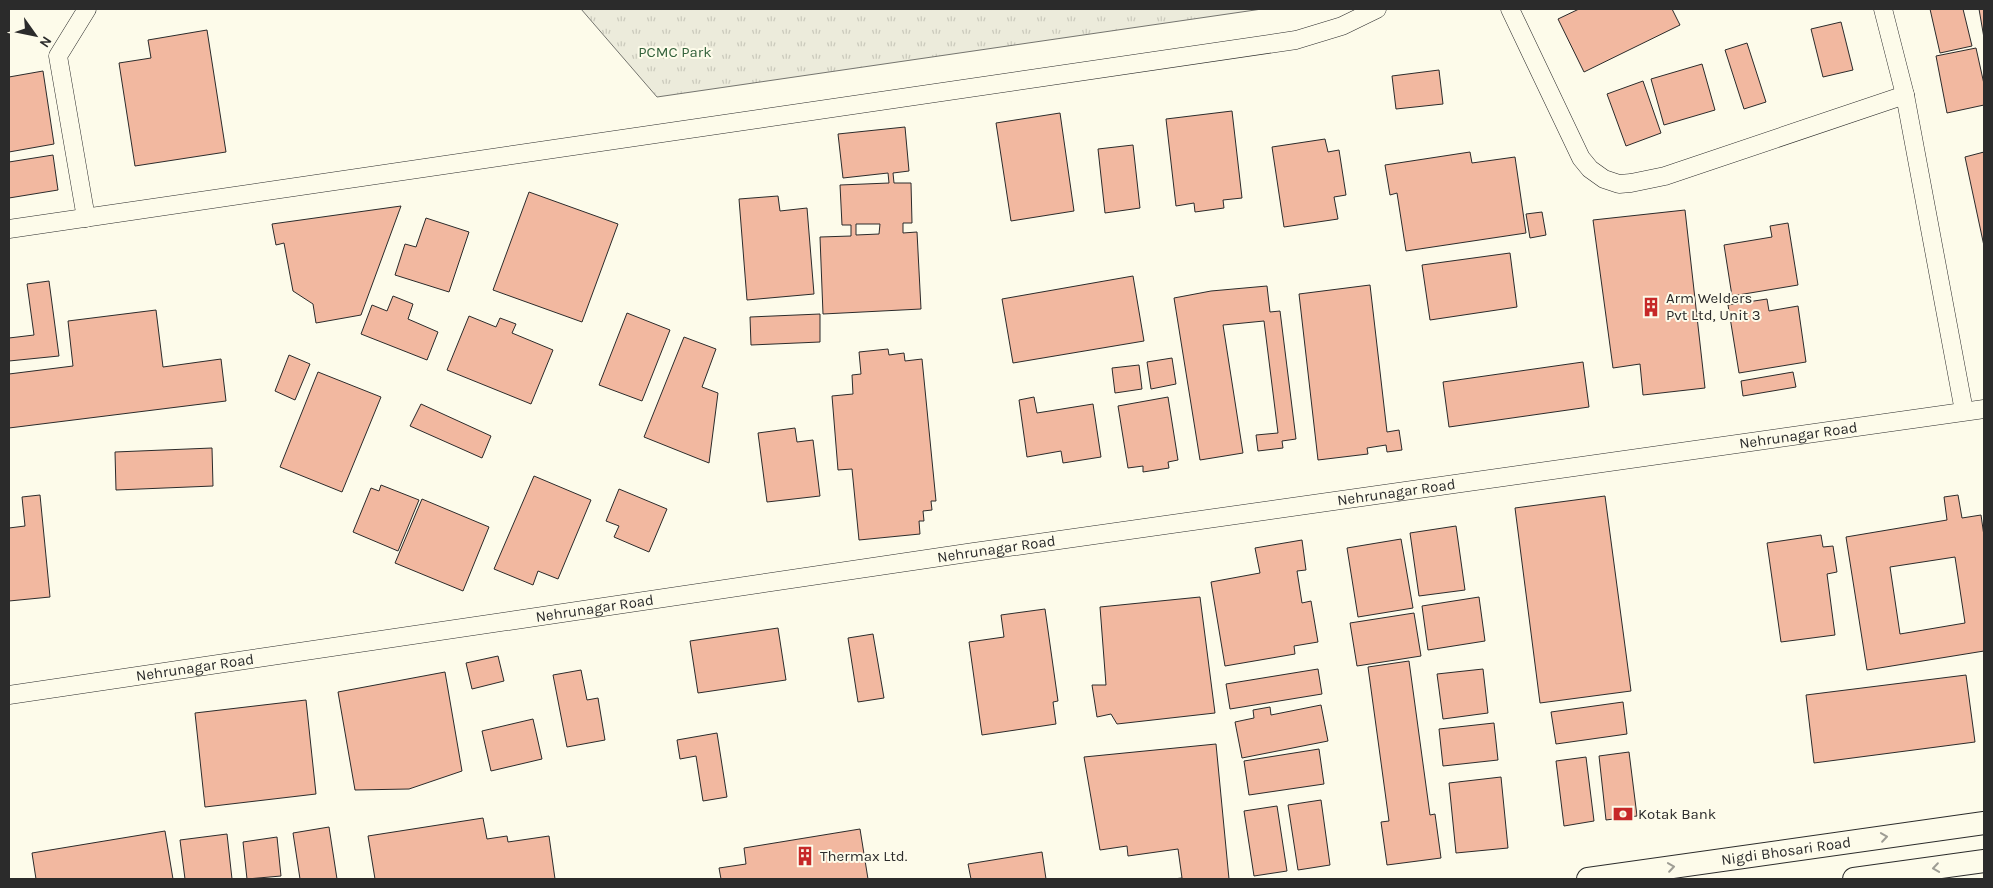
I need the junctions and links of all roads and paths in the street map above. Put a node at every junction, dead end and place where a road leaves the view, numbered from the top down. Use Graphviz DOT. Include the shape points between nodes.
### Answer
graph roads {
  1 [pos="87,9"];
  2 [pos="1377,9"];
  3 [pos="1510,9"];
  4 [pos="1883,9"];
  5 [pos="1905,95"];
  6 [pos="86,218"];
  7 [pos="9,229"];
  8 [pos="1984,408"];
  9 [pos="1964,412"];
  10 [pos="9,695"];
  11 [pos="1984,823"];
  12 [pos="1984,861"];
  13 [pos="1588,879"];
  14 [pos="1854,879"];
  1 -- 6 [label="street" via="58,56"];
  2 -- 6 [label="street" via="1342,26 1296,40"];
  3 -- 5 [label="street" via="1581,158 1604,179 1619,184 1666,176"];
  4 -- 5 [label="street"];
  5 -- 9 [label="street"];
  6 -- 7 [label="street"];
  8 -- 9 [label="street, Nehrunagar Road"];
  9 -- 10 [label="street, Nehrunagar Road" via="974,552"];
  13 -- 11 [label="main road, Nigdi Bhosari Road, one-way"];
  12 -- 14 [label="main road, one-way"];
}
